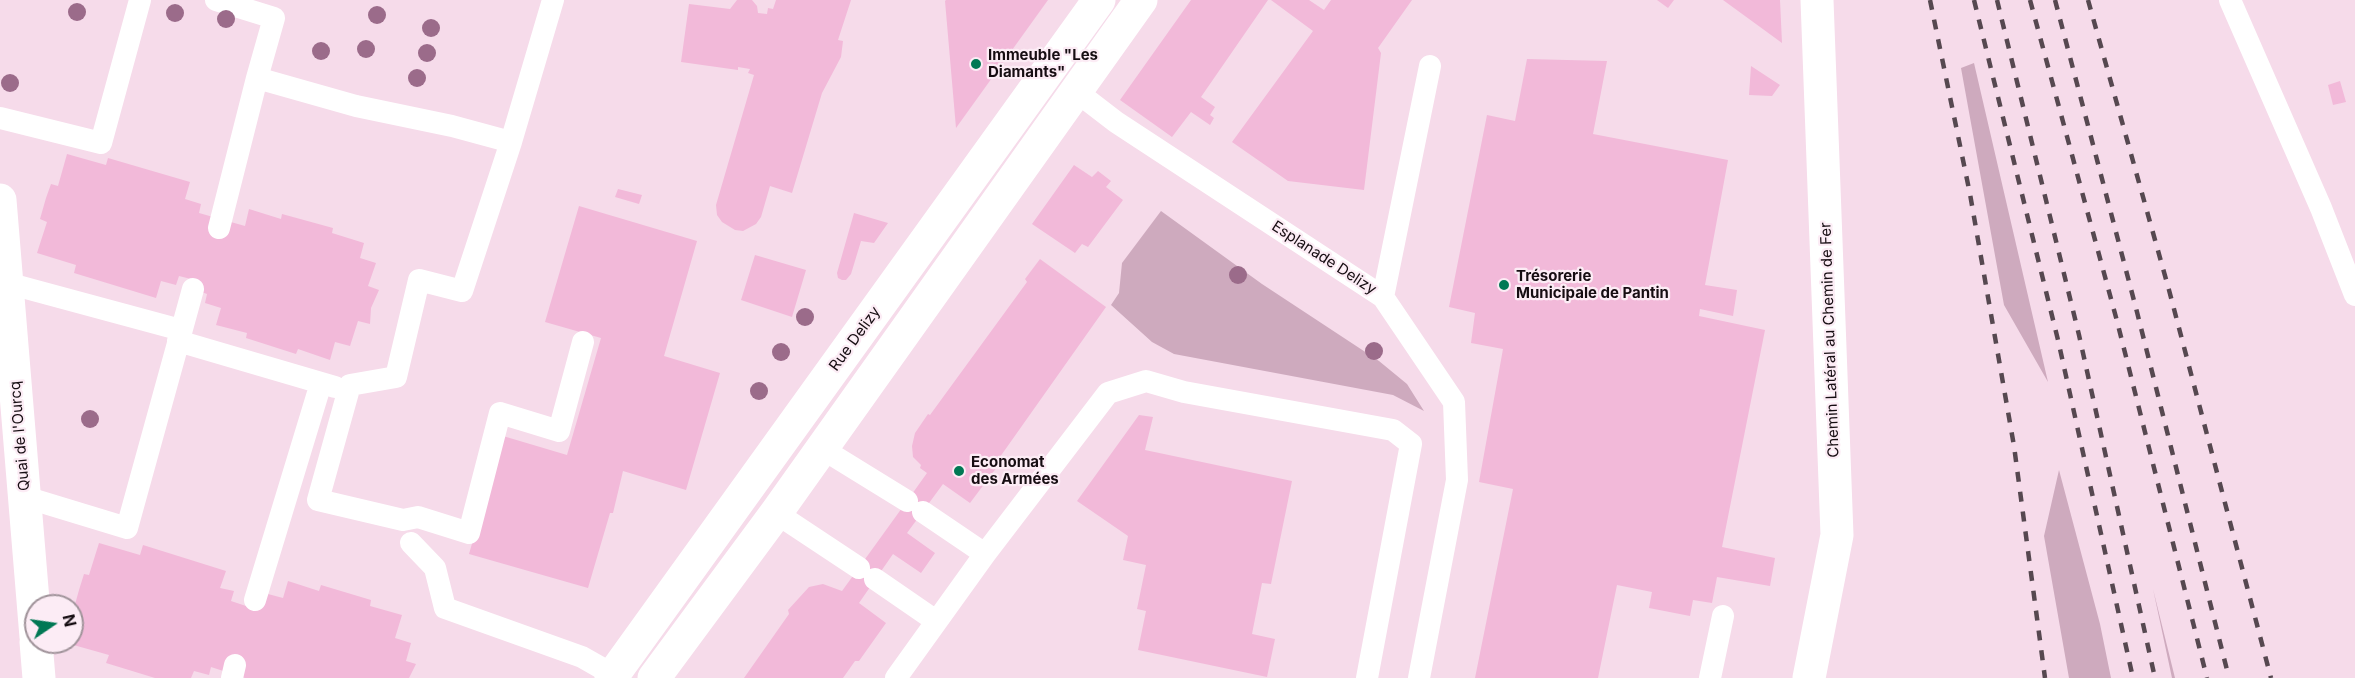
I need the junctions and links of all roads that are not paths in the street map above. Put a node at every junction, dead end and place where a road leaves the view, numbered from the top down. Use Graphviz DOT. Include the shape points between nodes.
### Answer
graph roads {
  1 [pos="140,0"];
  2 [pos="216,0"];
  3 [pos="553,0"];
  4 [pos="1099,0"];
  5 [pos="1141,0"];
  6 [pos="1817,0"];
  7 [pos="2230,0"];
  8 [pos="1430,66"];
  9 [pos="257,78"];
  10 [pos="1077,92"];
  11 [pos="0,118"];
  12 [pos="511,142"];
  13 [pos="0,200"];
  14 [pos="219,228"];
  15 [pos="6,283"];
  16 [pos="193,289"];
  17 [pos="2355,295"];
  18 [pos="1383,297"];
  19 [pos="180,336"];
  20 [pos="584,342"];
  21 [pos="321,382"];
  22 [pos="348,390"];
  23 [pos="821,448"];
  24 [pos="25,497"];
  25 [pos="776,513"];
  26 [pos="411,543"];
  27 [pos="985,554"];
  28 [pos="33,594"];
  29 [pos="255,600"];
  30 [pos="1723,616"];
  31 [pos="936,621"];
  32 [pos="614,677"];
  33 [pos="654,678"];
  34 [pos="896,678"];
  35 [pos="1367,678"];
  36 [pos="1419,678"];
  37 [pos="1710,678"];
  38 [pos="1809,678"];
  1 -- 11 [label="lane" via="101,143"];
  2 -- 9 [label="lane" via="274,18"];
  3 -- 12 [label="lane"];
  4 -- 32 [label="main road, Rue Delizy"];
  5 -- 10 [label="main road"];
  6 -- 38 [label="main road, Chemin Latéral au Chemin de Fer" via="1838,535"];
  7 -- 17 [label="lane"];
  8 -- 18 [label="lane"];
  9 -- 12 [label="lane"];
  9 -- 14 [label="lane"];
  10 -- 18 [label="lane, Esplanade Delizy" via="1116,122"];
  10 -- 23 [label="main road"];
  12 -- 22 [label="lane" via="462,291 419,280 396,376 350,385"];
  13 -- 15 [label="main road, Quai de l'Ourcq"];
  15 -- 19 [label="lane"];
  15 -- 24 [label="main road, Quai de l'Ourcq"];
  16 -- 19 [label="lane"];
  18 -- 36 [label="lane, Esplanade Delizy" via="1454,402 1457,480"];
  19 -- 21 [label="lane"];
  19 -- 24 [label="lane" via="128,528"];
  20 -- 22 [label="lane" via="559,431 500,413 469,533 418,517 403,520 318,500"];
  21 -- 22 [label="lane"];
  21 -- 29 [label="lane"];
  23 -- 25 [label="main road"];
  23 -- 27 [label="lane"];
  24 -- 28 [label="main road, Quai de l'Ourcq"];
  25 -- 31 [label="lane"];
  25 -- 33 [label="main road"];
  26 -- 32 [label="lane" via="435,568 444,608 582,657"];
  27 -- 31 [label="lane"];
  27 -- 35 [label="lane" via="1108,393 1146,381 1184,392 1393,430 1411,444"];
  30 -- 37 [label="lane"];
  31 -- 34 [label="lane"];
}
